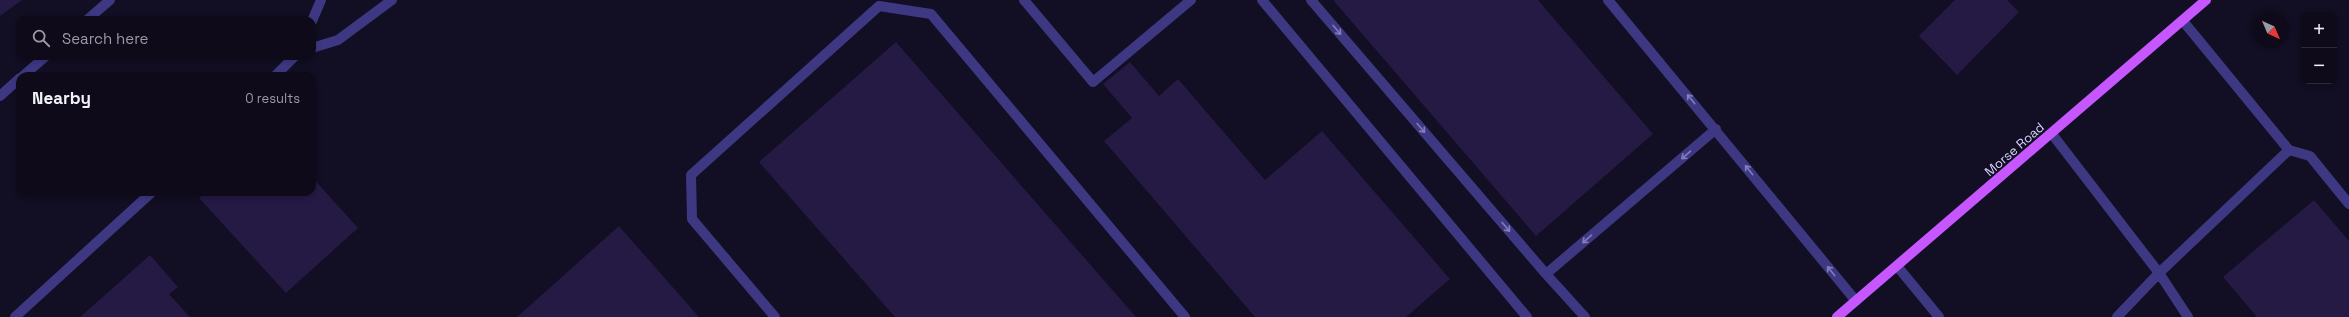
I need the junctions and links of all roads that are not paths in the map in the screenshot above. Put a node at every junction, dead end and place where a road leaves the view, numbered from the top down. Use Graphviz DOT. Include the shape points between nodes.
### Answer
graph roads {
  1 [pos="110,0"];
  2 [pos="321,0"];
  3 [pos="392,0"];
  4 [pos="1024,0"];
  5 [pos="1191,0"];
  6 [pos="1262,0"];
  7 [pos="1311,0"];
  8 [pos="1608,0"];
  9 [pos="2206,0"];
  10 [pos="92,16"];
  11 [pos="314,16"];
  12 [pos="2183,21"];
  13 [pos="316,47"];
  14 [pos="41,60"];
  15 [pos="291,60"];
  16 [pos="28,72"];
  17 [pos="279,72"];
  18 [pos="16,82"];
  19 [pos="0,96"];
  20 [pos="1716,129"];
  21 [pos="2052,134"];
  22 [pos="2289,150"];
  23 [pos="148,196"];
  24 [pos="2349,204"];
  25 [pos="1897,266"];
  26 [pos="2159,273"];
  27 [pos="1546,274"];
  28 [pos="1856,301"];
  29 [pos="15,317"];
  30 [pos="775,317"];
  31 [pos="1185,317"];
  32 [pos="1527,317"];
  33 [pos="1585,317"];
  34 [pos="1837,317"];
  35 [pos="1939,317"];
  36 [pos="2117,317"];
  37 [pos="2188,317"];
  1 -- 10 [label="street"];
  2 -- 11 [label="street"];
  3 -- 13 [label="street" via="338,40"];
  4 -- 5 [label="street" via="1093,82"];
  6 -- 32 [label="street"];
  7 -- 27 [label="street, one-way"];
  20 -- 8 [label="street, one-way"];
  9 -- 12 [label="main road, Morse Road"];
  12 -- 21 [label="main road, Morse Road"];
  12 -- 22 [label="street"];
  14 -- 16 [label="street"];
  15 -- 17 [label="street"];
  18 -- 19 [label="street"];
  20 -- 27 [label="street, one-way"];
  28 -- 20 [label="street, one-way"];
  21 -- 25 [label="main road, Morse Road"];
  21 -- 26 [label="street"];
  22 -- 24 [label="street" via="2310,156"];
  22 -- 26 [label="street"];
  23 -- 29 [label="street"];
  25 -- 28 [label="main road, Morse Road"];
  25 -- 35 [label="street"];
  26 -- 36 [label="street"];
  26 -- 37 [label="street"];
  27 -- 33 [label="street"];
  28 -- 34 [label="main road, Morse Road"];
  30 -- 31 [label="street" via="692,219 691,175 879,6 931,14"];
}
